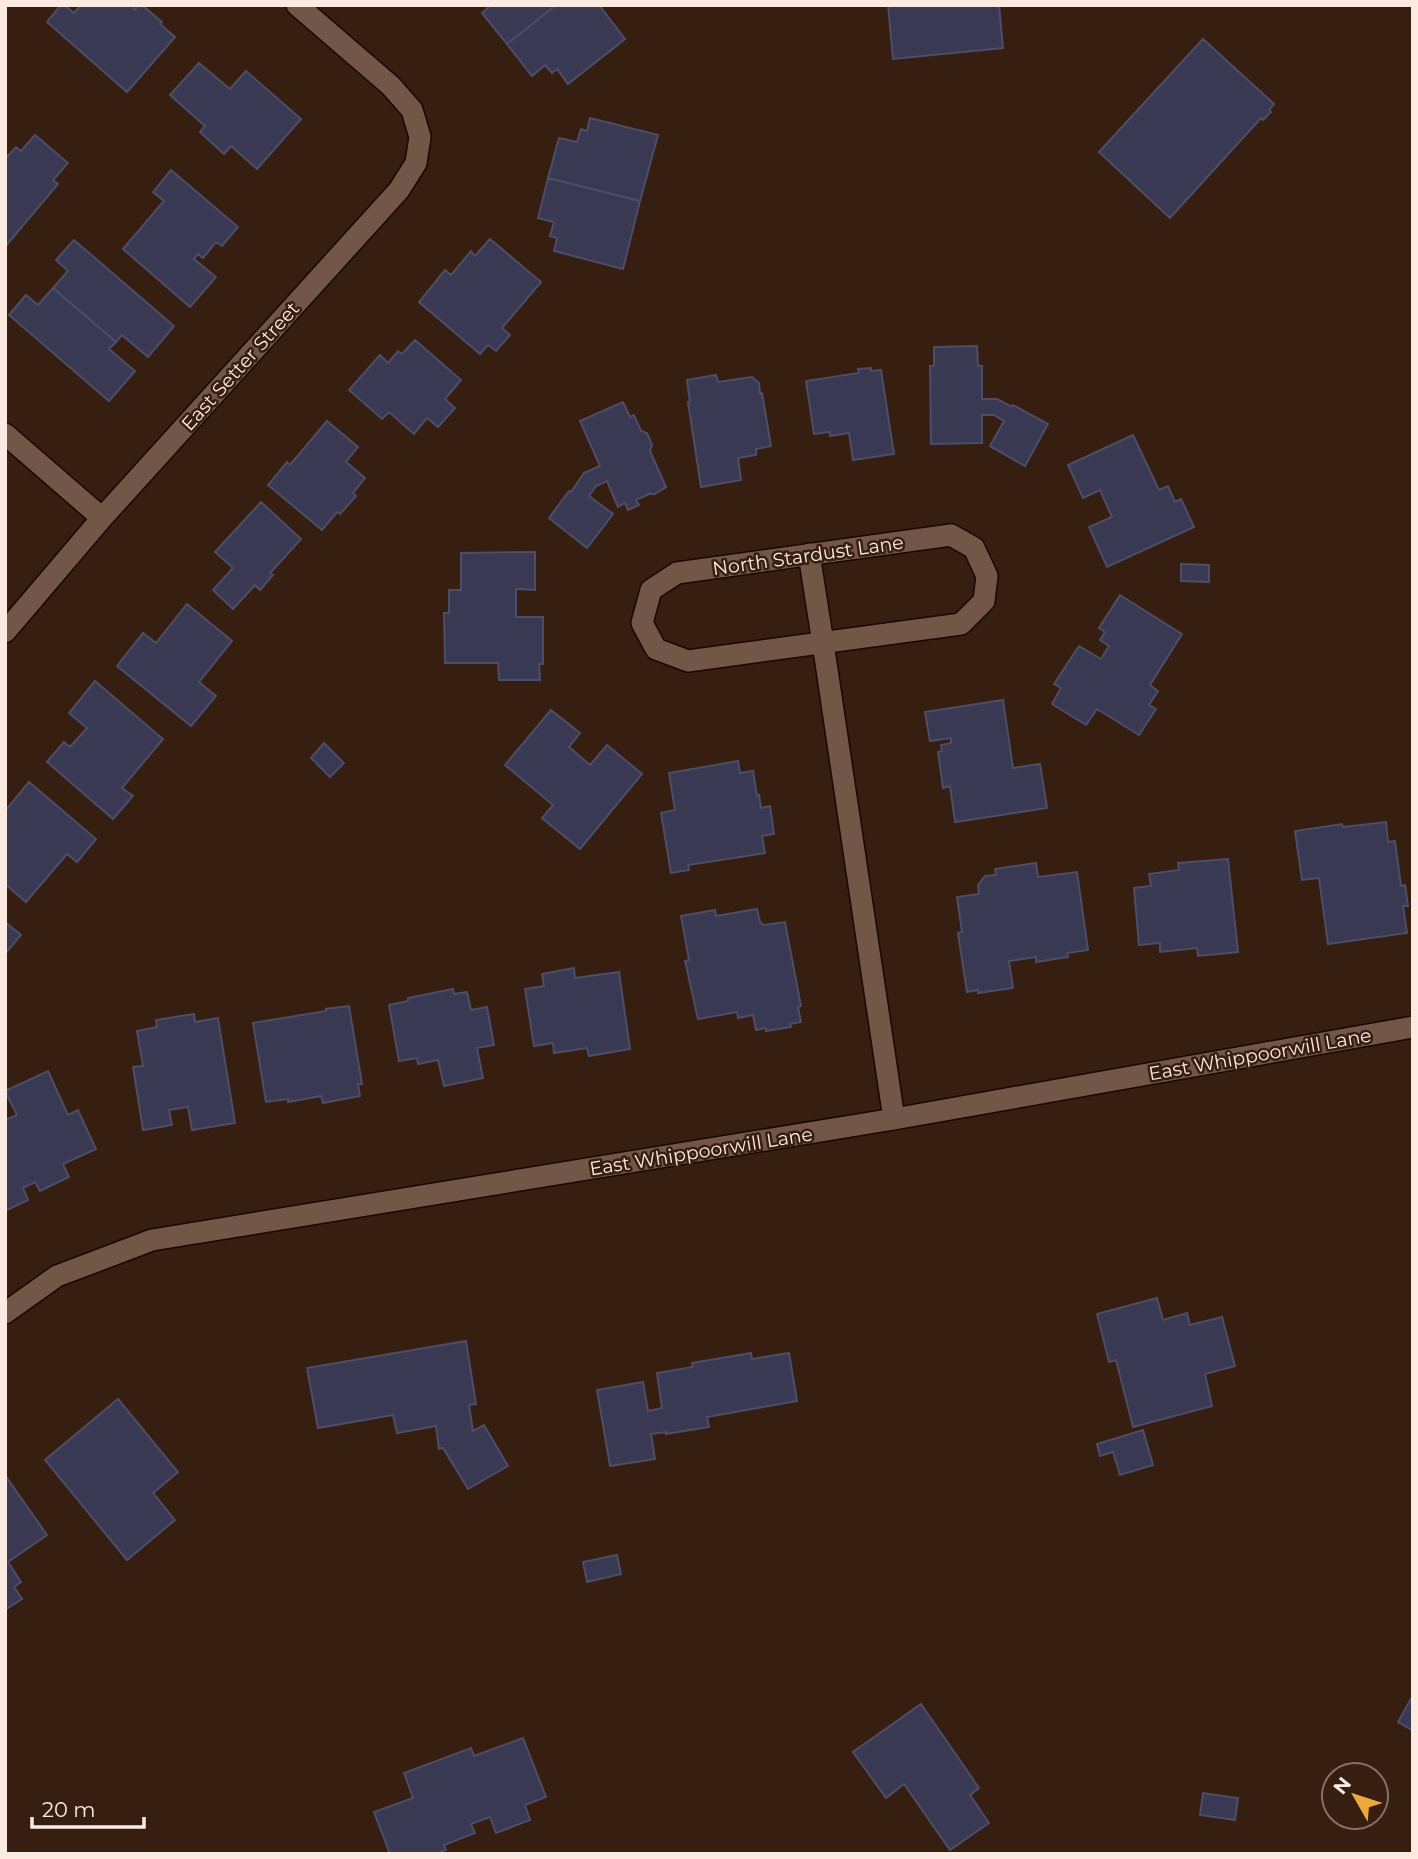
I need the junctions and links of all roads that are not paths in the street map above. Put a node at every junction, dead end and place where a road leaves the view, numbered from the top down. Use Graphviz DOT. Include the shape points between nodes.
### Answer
graph roads {
  1 [pos="297,5"];
  2 [pos="5,434"];
  3 [pos="102,519"];
  4 [pos="809,554"];
  5 [pos="5,632"];
  6 [pos="824,643"];
  7 [pos="1413,1027"];
  8 [pos="894,1119"];
  9 [pos="5,1313"];
  1 -- 3 [label="street, East Setter Street" via="391,86 412,110 420,137 416,163 398,190"];
  2 -- 3 [label="street"];
  3 -- 5 [label="street, East Setter Street"];
  4 -- 6 [label="street"];
  4 -- 6 [label="street, North Stardust Lane" via="951,536 974,548 988,576 984,601 961,624"];
  4 -- 6 [label="street, North Stardust Lane" via="677,573 651,590 642,623 656,649 688,662"];
  6 -- 8 [label="street"];
  7 -- 8 [label="street, East Whippoorwill Lane"];
  8 -- 9 [label="street, East Whippoorwill Lane" via="152,1240 57,1276"];
}
